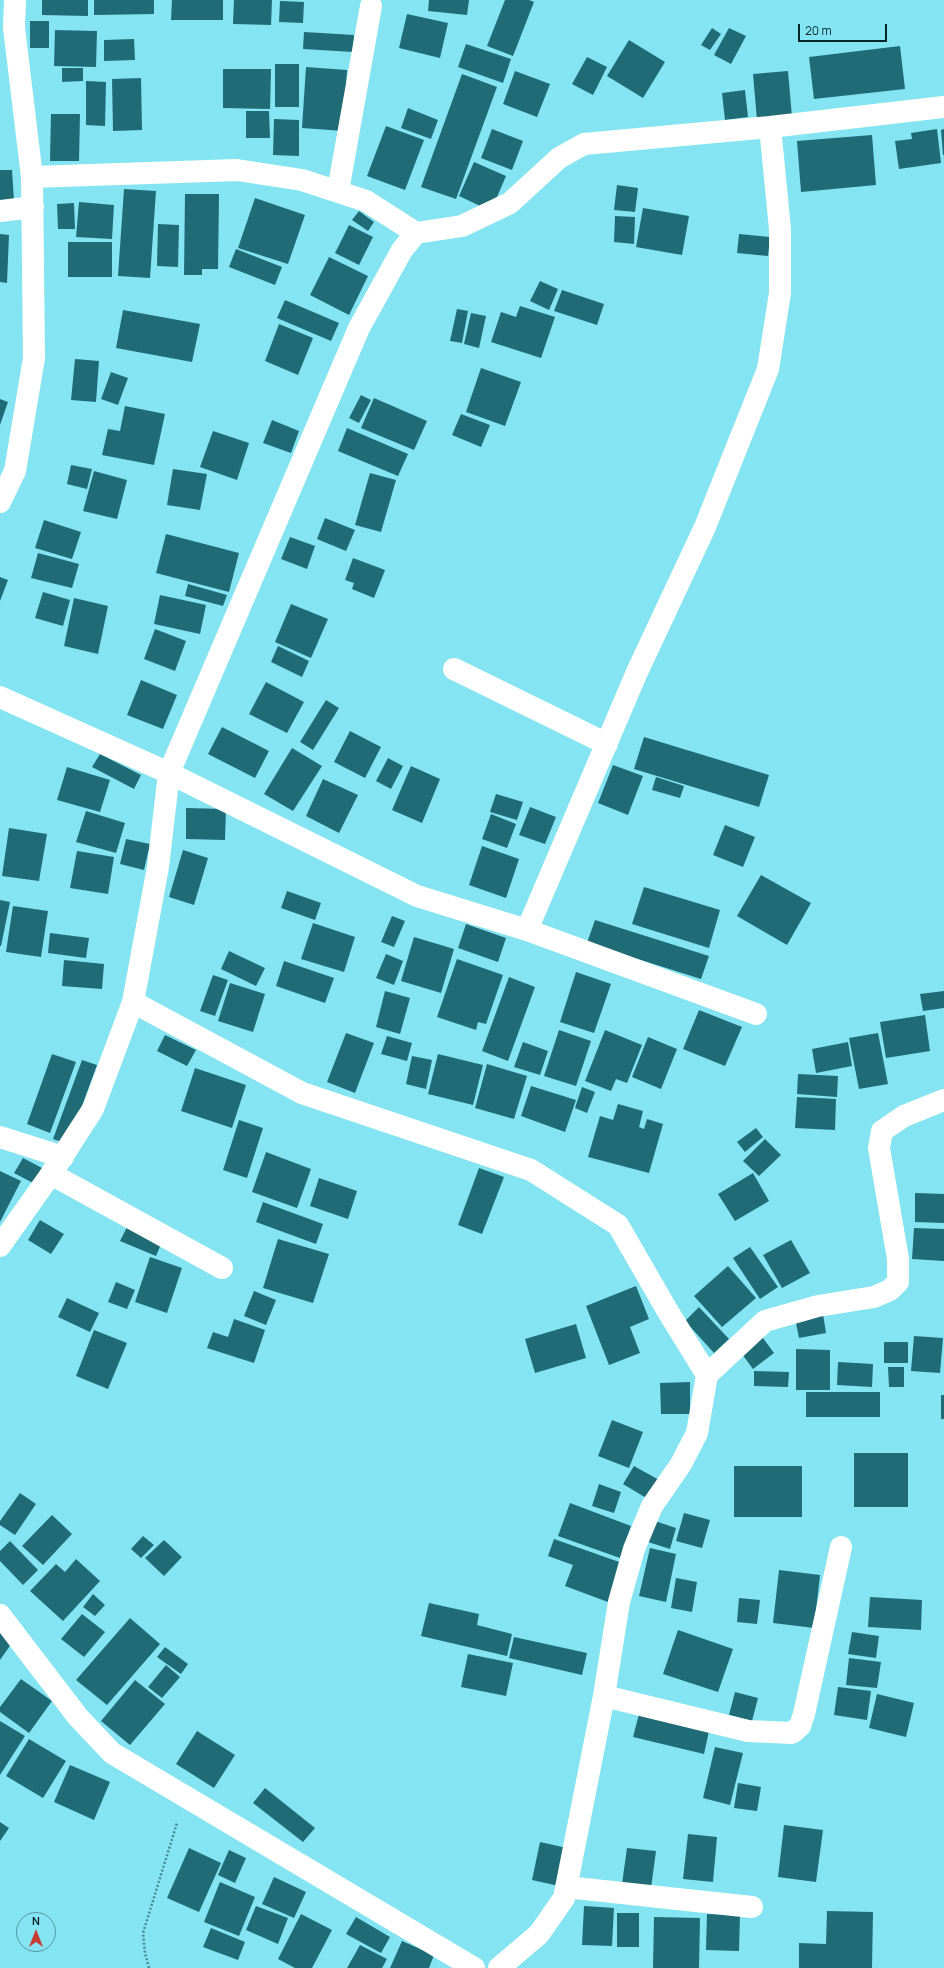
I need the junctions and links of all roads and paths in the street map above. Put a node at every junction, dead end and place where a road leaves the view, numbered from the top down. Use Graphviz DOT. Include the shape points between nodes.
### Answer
graph roads {
  1 [pos="15,0"];
  2 [pos="370,6"];
  3 [pos="944,107"];
  4 [pos="770,127"];
  5 [pos="32,178"];
  6 [pos="338,191"];
  7 [pos="32,207"];
  8 [pos="0,211"];
  9 [pos="416,233"];
  10 [pos="0,502"];
  11 [pos="454,669"];
  12 [pos="0,696"];
  13 [pos="607,744"];
  14 [pos="169,773"];
  15 [pos="527,930"];
  16 [pos="133,1002"];
  17 [pos="756,1014"];
  18 [pos="944,1100"];
  19 [pos="0,1137"];
  20 [pos="57,1165"];
  21 [pos="0,1246"];
  22 [pos="222,1268"];
  23 [pos="707,1375"];
  24 [pos="841,1547"];
  25 [pos="0,1615"];
  26 [pos="604,1696"];
  27 [pos="186,1796"];
  28 [pos="566,1887"];
  29 [pos="752,1906"];
  30 [pos="149,1968"];
  31 [pos="474,1968"];
  32 [pos="499,1968"];
  1 -- 5 [label="street" via="14,28"];
  2 -- 6 [label="street"];
  3 -- 4 [label="street"];
  4 -- 9 [label="street" via="584,144 559,158 510,203 462,226"];
  4 -- 13 [label="street" via="780,236 780,293 768,369 705,527 637,672"];
  5 -- 6 [label="street" via="237,170 302,180"];
  5 -- 7 [label="street"];
  6 -- 9 [label="street" via="366,201"];
  7 -- 8 [label="street"];
  7 -- 10 [label="street" via="34,358 15,470"];
  9 -- 14 [label="street" via="402,250 359,328"];
  11 -- 13 [label="street"];
  12 -- 14 [label="street"];
  13 -- 15 [label="street"];
  14 -- 15 [label="street" via="417,896"];
  14 -- 16 [label="street" via="158,867"];
  15 -- 17 [label="street"];
  16 -- 20 [label="street" via="93,1109"];
  16 -- 23 [label="street" via="302,1093 531,1170 618,1225 666,1310"];
  18 -- 23 [label="street" via="904,1116 882,1131 879,1148 898,1259 898,1282 890,1290 874,1297 818,1306 765,1321"];
  19 -- 20 [label="street"];
  20 -- 21 [label="street"];
  20 -- 22 [label="street"];
  23 -- 26 [label="street" via="697,1433 681,1464 652,1506 634,1549 620,1602"];
  24 -- 26 [label="street" via="804,1714 800,1726 792,1733 748,1731"];
  25 -- 27 [label="street" via="78,1717 112,1753"];
  26 -- 28 [label="street"];
  27 -- 30 [label="path" via="143,1933"];
  27 -- 31 [label="street"];
  28 -- 29 [label="street"];
  28 -- 32 [label="street" via="564,1898 539,1934"];
}
